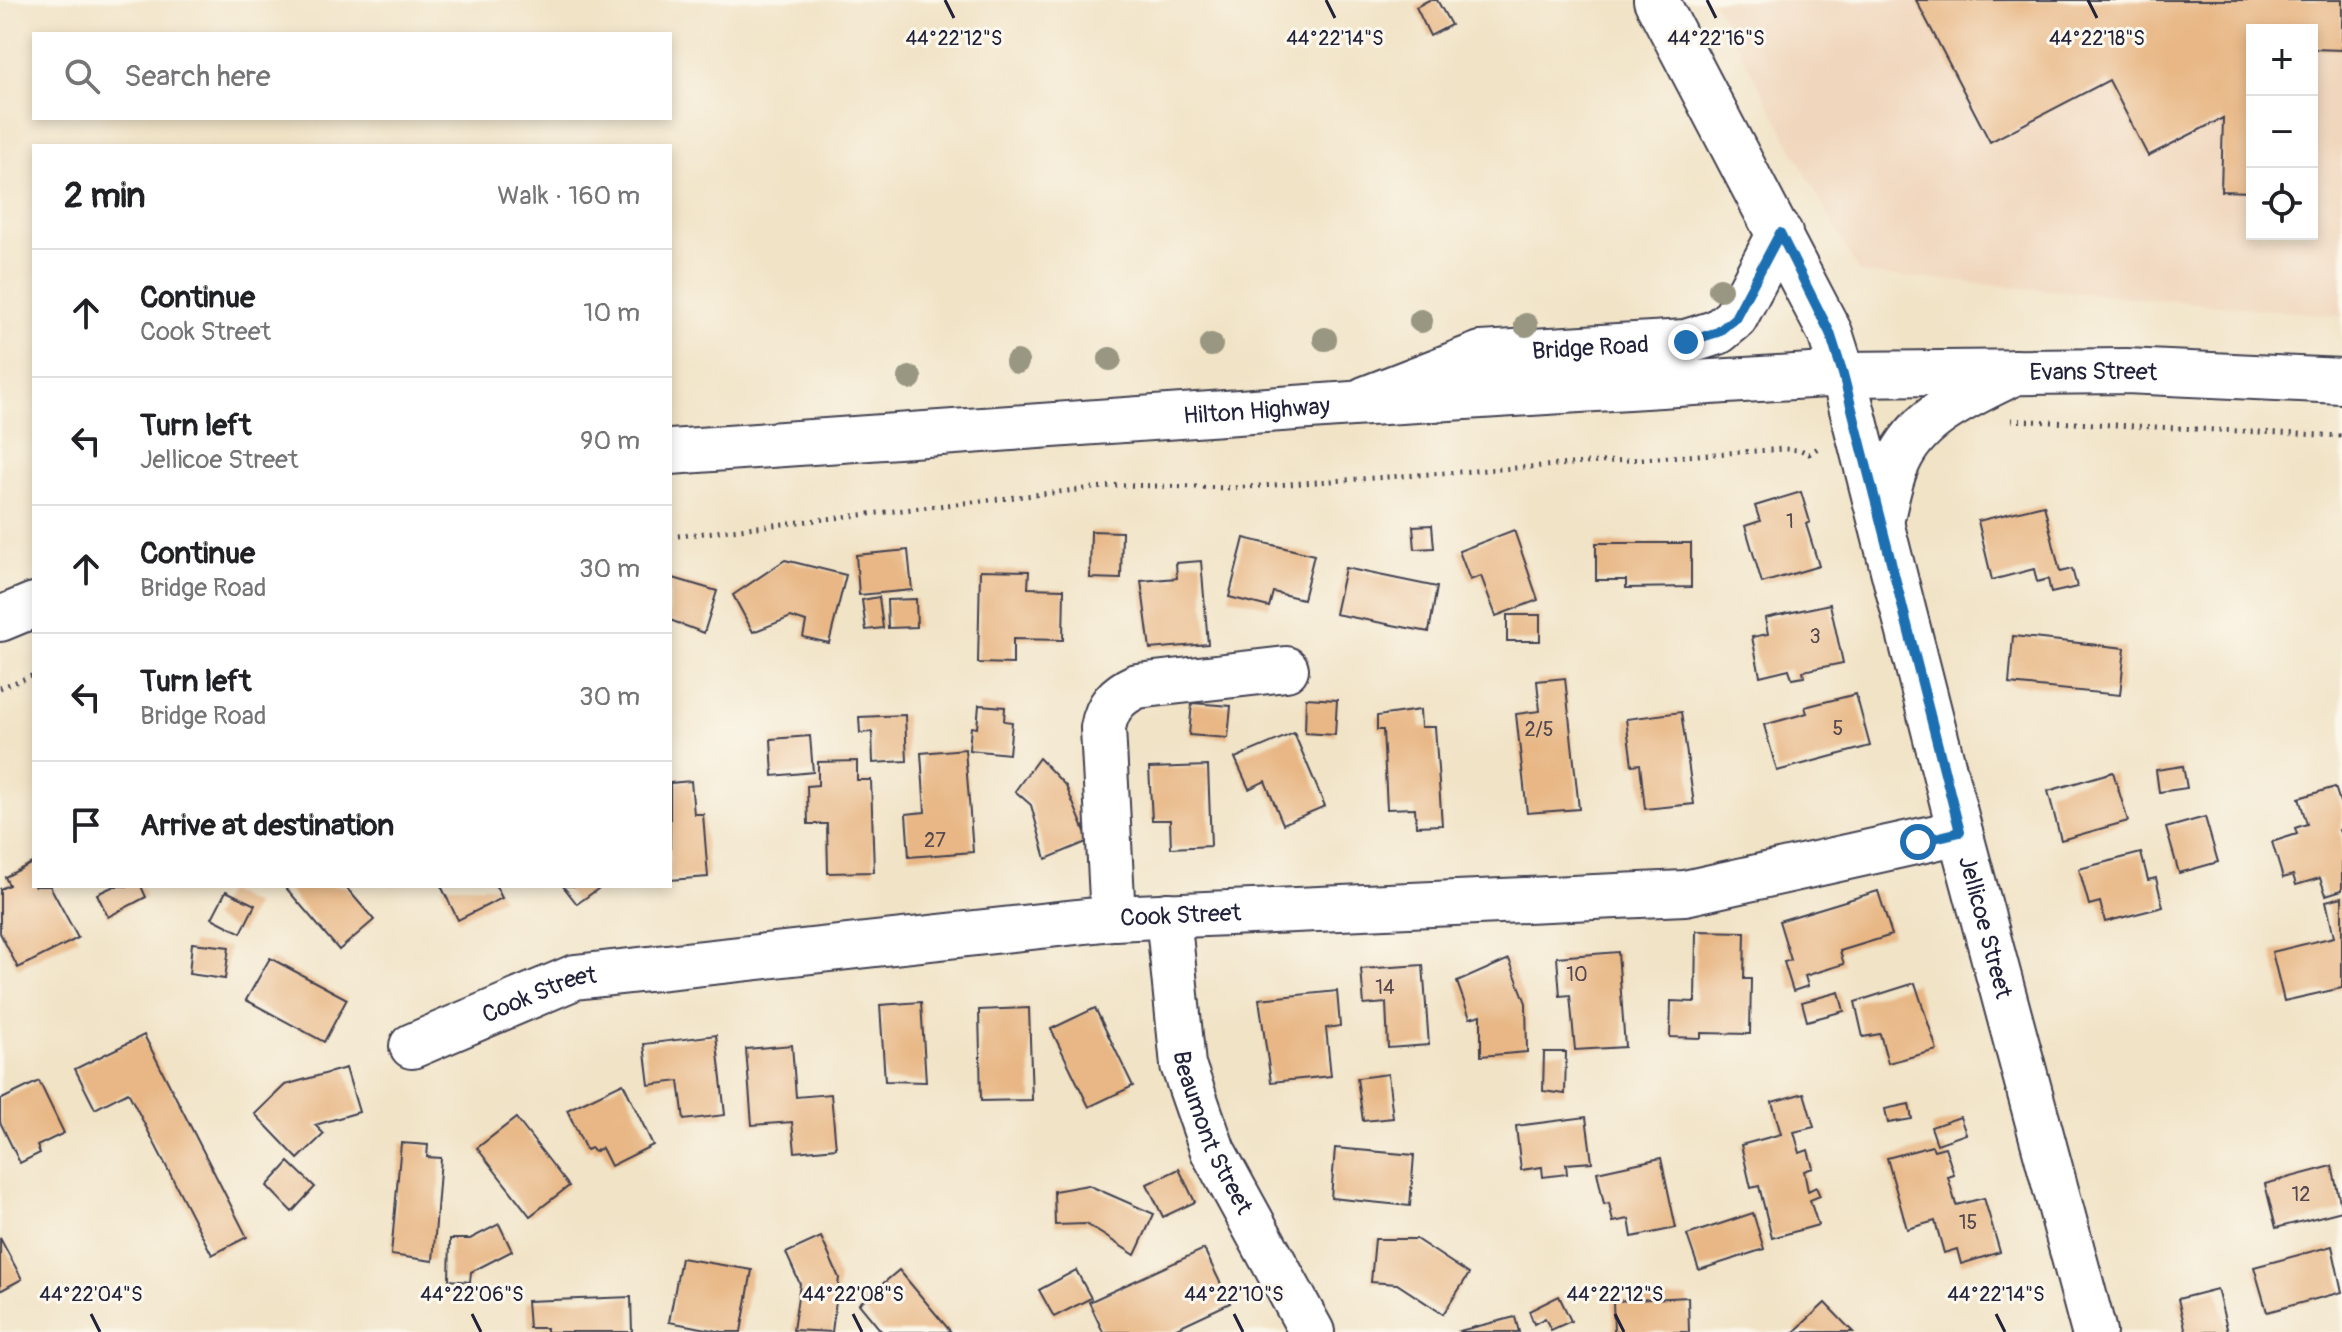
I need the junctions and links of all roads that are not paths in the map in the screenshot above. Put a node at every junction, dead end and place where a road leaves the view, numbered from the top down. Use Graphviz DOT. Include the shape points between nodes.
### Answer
graph roads {
  1 [pos="1656,0"];
  2 [pos="1780,233"];
  3 [pos="2015,372"];
  4 [pos="1843,374"];
  5 [pos="2342,381"];
  6 [pos="1352,404"];
  7 [pos="672,452"];
  8 [pos="1881,523"];
  9 [pos="32,606"];
  10 [pos="0,619"];
  11 [pos="1286,669"];
  12 [pos="1960,832"];
  13 [pos="1168,915"];
  14 [pos="1113,918"];
  15 [pos="412,1046"];
  16 [pos="1312,1332"];
  17 [pos="2094,1332"];
  1 -- 2 [label="main road"];
  2 -- 4 [label="main road" via="1830,333"];
  2 -- 6 [label="main road, Bridge Road" via="1735,318 1718,332 1686,342 1481,354"];
  3 -- 4 [label="main road, Evans Street"];
  3 -- 5 [label="main road, Evans Street" via="2126,371"];
  3 -- 8 [label="main road, Jellicoe Street" via="1945,408 1921,428 1898,461"];
  4 -- 6 [label="main road, Hilton Highway"];
  4 -- 8 [label="main road, Jellicoe Street"];
  6 -- 7 [label="main road, Hilton Highway"];
  8 -- 12 [label="main road, Jellicoe Street"];
  9 -- 10 [label="main road"];
  11 -- 14 [label="main road" via="1137,686 1112,702 1103,728"];
  12 -- 13 [label="main road, Cook Street" via="1685,893"];
  12 -- 17 [label="main road, Jellicoe Street"];
  13 -- 14 [label="main road, Cook Street"];
  13 -- 16 [label="main road, Beaumont Street" via="1183,1065 1213,1151"];
  14 -- 15 [label="main road, Cook Street" via="575,977"];
}
